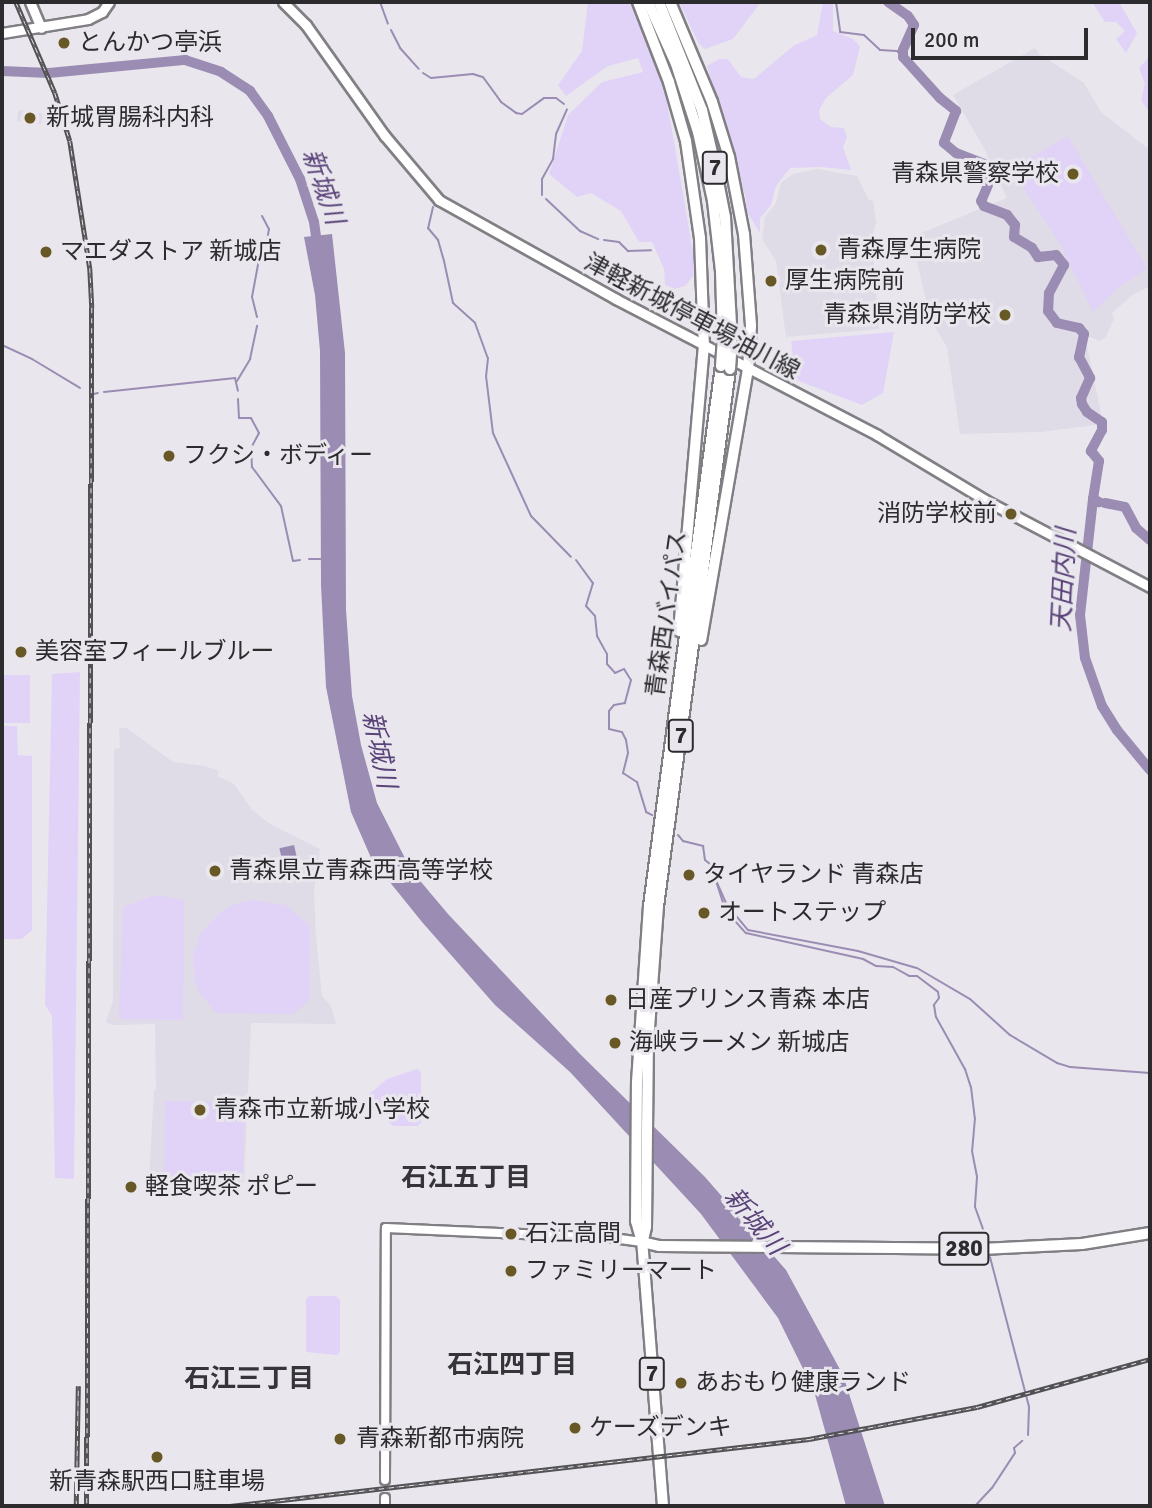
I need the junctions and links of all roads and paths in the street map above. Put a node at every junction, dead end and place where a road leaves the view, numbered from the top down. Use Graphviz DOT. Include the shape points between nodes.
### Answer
graph roads {
  1 [pos="30,2"];
  2 [pos="110,2"];
  3 [pos="282,2"];
  4 [pos="638,2"];
  5 [pos="648,2"];
  6 [pos="659,2"];
  7 [pos="670,2"];
  8 [pos="41,27"];
  9 [pos="2,33"];
  10 [pos="727,342"];
  11 [pos="704,345"];
  12 [pos="725,368"];
  13 [pos="748,369"];
  14 [pos="1150,587"];
  15 [pos="672,735"];
  16 [pos="677,760"];
  17 [pos="1150,1233"];
  18 [pos="642,1242"];
  19 [pos="385,1480"];
  20 [pos="663,1506"];
  1 -- 8 [label="main road"];
  2 -- 8 [label="main road" via="88,19"];
  3 -- 11 [label="main road, 津軽新城停車場油川線" via="439,200"];
  4 -- 11 [label="highway" via="686,141 700,238"];
  5 -- 10 [label="highway, 青森西バイパス / 7" via="676,64 698,132 717,236"];
  6 -- 10 [label="highway, 青森西バイパス / 7" via="702,110 714,161 725,217"];
  7 -- 13 [label="highway" via="712,102 729,157 749,272"];
  8 -- 9 [label="main road"];
  10 -- 12 [label="highway, 青森西バイパス / 7, bridge"];
  11 -- 13 [label="main road, 津軽新城停車場油川線"];
  11 -- 15 [label="highway"];
  12 -- 15 [label="highway, 青森西バイパス / 7"];
  12 -- 16 [label="highway, 青森西バイパス / 7"];
  13 -- 14 [label="main road, 津軽新城停車場油川線"];
  13 -- 16 [label="highway"];
  15 -- 18 [label="highway, 青森西バイパス / 7" via="649,906 637,1095 636,1221"];
  16 -- 18 [label="highway, 青森西バイパス / 7" via="658,906 648,1034 646,1227"];
  17 -- 18 [label="highway, 280" via="1060,1246 942,1249 659,1246"];
  18 -- 19 [label="street" via="386,1228"];
  18 -- 20 [label="highway, 青森西バイパス / 7"];
}
